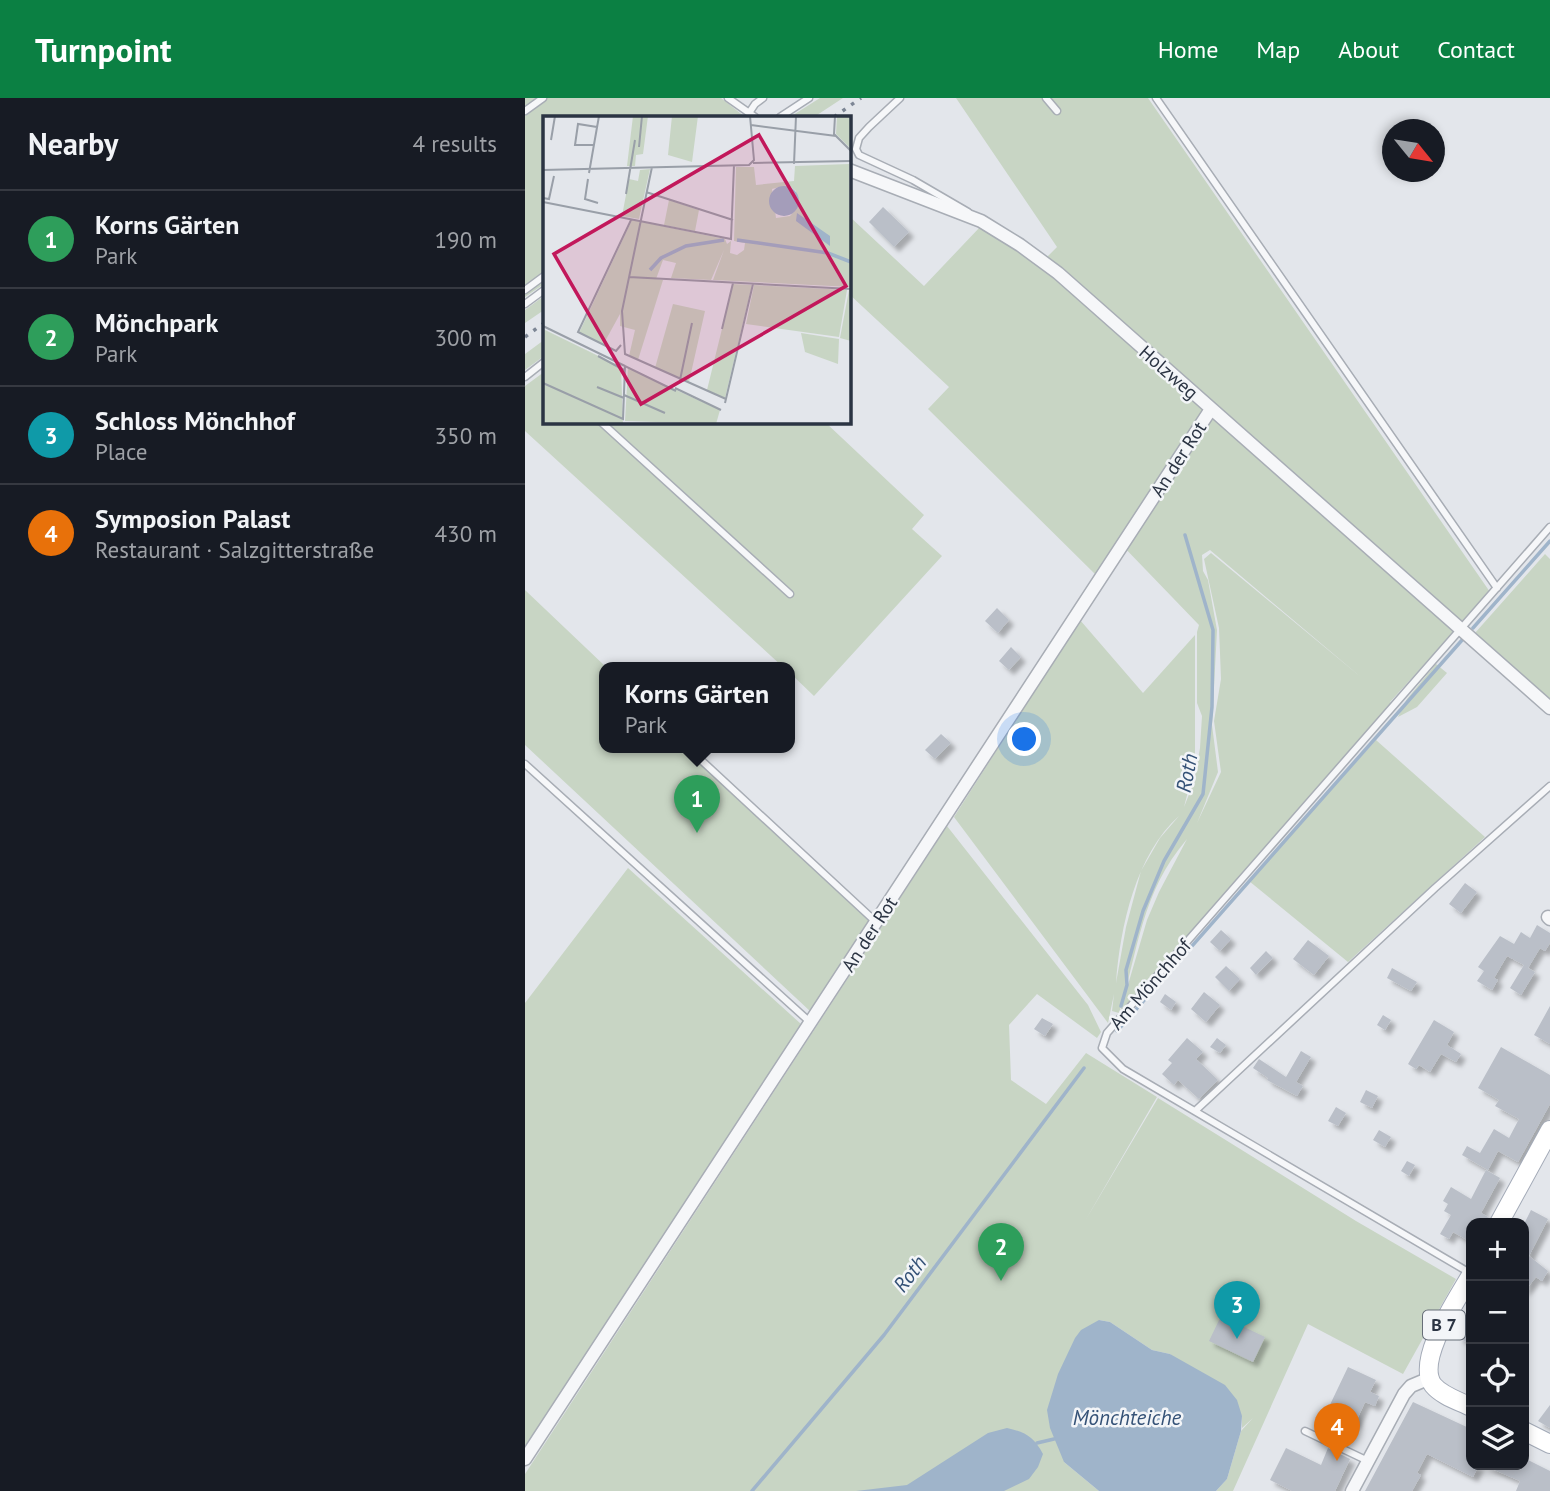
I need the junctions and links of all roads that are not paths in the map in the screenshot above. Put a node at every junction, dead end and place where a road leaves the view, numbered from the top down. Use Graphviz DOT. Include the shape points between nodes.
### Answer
graph roads {
  1 [pos="543,98"];
  2 [pos="728,98"];
  3 [pos="764,98"];
  4 [pos="809,98"];
  5 [pos="900,98"];
  6 [pos="1046,98"];
  7 [pos="1156,98"];
  8 [pos="525,111"];
  9 [pos="1057,111"];
  10 [pos="752,115"];
  11 [pos="782,116"];
  12 [pos="851,171"];
  13 [pos="981,221"];
  14 [pos="543,277"];
  15 [pos="525,290"];
  16 [pos="543,291"];
  17 [pos="525,304"];
  18 [pos="543,366"];
  19 [pos="525,377"];
  20 [pos="1211,409"];
  21 [pos="603,424"];
  22 [pos="1550,527"];
  23 [pos="1497,588"];
  24 [pos="790,594"];
  25 [pos="1462,629"];
  26 [pos="1550,708"];
  27 [pos="693,753"];
  28 [pos="525,764"];
  29 [pos="1550,786"];
  30 [pos="876,923"];
  31 [pos="811,1023"];
  32 [pos="1195,1111"];
  33 [pos="1550,1130"];
  34 [pos="1502,1218"];
  35 [pos="1466,1271"];
  36 [pos="1467,1281"];
  37 [pos="1253,1303"];
  38 [pos="1246,1318"];
  39 [pos="1430,1378"];
  40 [pos="1466,1404"];
  41 [pos="1305,1432"];
  42 [pos="1529,1434"];
  43 [pos="1550,1444"];
  44 [pos="525,1459"];
  45 [pos="1368,1461"];
  46 [pos="1352,1491"];
  1 -- 8 [label="lane"];
  2 -- 10 [label="lane"];
  3 -- 10 [label="lane" via="755,104"];
  4 -- 11 [label="lane"];
  5 -- 13 [label="lane" via="859,138 859,155 960,205"];
  6 -- 9 [label="lane"];
  7 -- 23 [label="lane"];
  12 -- 13 [label="street, Holzweg"];
  13 -- 20 [label="street, Holzweg" via="1058,273"];
  14 -- 15 [label="lane"];
  16 -- 17 [label="lane"];
  18 -- 19 [label="lane"];
  20 -- 25 [label="street, Holzweg"];
  20 -- 30 [label="street, An der Rot"];
  21 -- 24 [label="lane"];
  22 -- 23 [label="lane"];
  23 -- 25 [label="lane"];
  25 -- 26 [label="street, Holzweg"];
  25 -- 32 [label="lane, Am Mönchhof" via="1107,1033 1102,1048 1123,1069"];
  27 -- 30 [label="lane"];
  28 -- 31 [label="lane"];
  29 -- 32 [label="lane"];
  30 -- 31 [label="street, An der Rot"];
  31 -- 44 [label="street, An der Rot"];
  32 -- 35 [label="lane, Am Mönchhof"];
  33 -- 34 [label="main road"];
  36 -- 39 [label="main road, B 7" via="1433,1345 1428,1359"];
  37 -- 38 [label="lane"];
  39 -- 40 [label="main road" via="1442,1392"];
  39 -- 45 [label="street" via="1404,1394"];
  41 -- 45 [label="lane"];
  42 -- 43 [label="main road"];
  45 -- 46 [label="street"];
}
